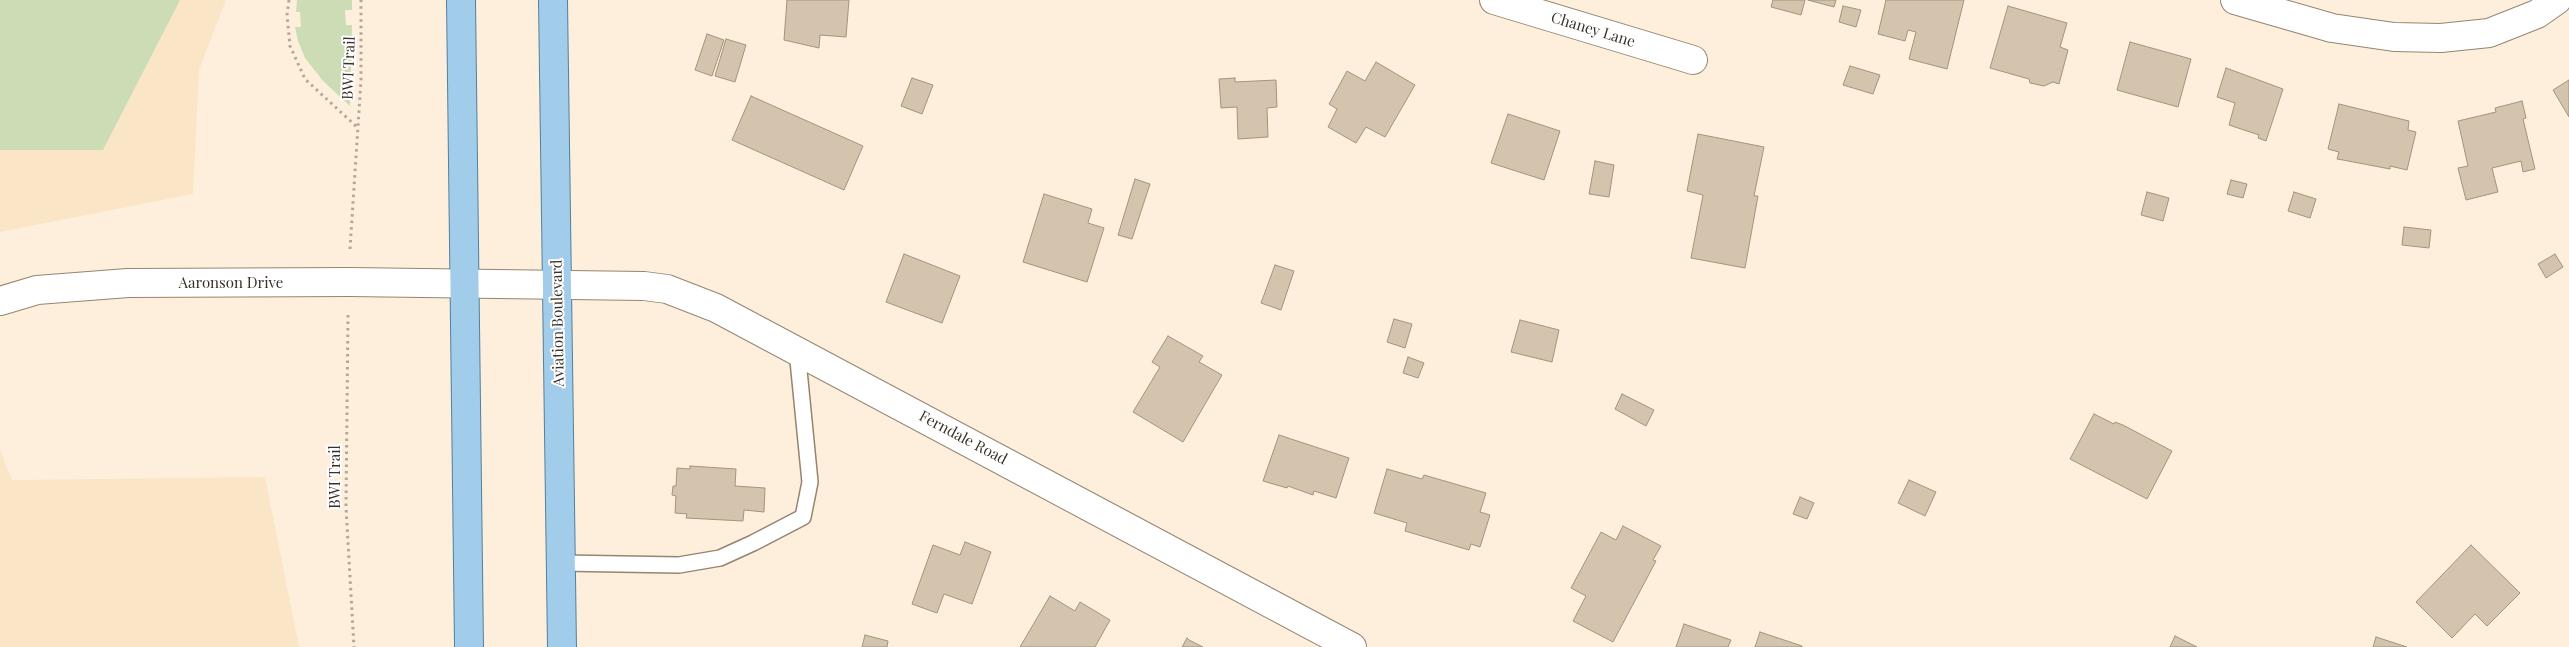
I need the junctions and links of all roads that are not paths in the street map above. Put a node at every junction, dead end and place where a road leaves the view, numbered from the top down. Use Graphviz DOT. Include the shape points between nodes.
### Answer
graph roads {
  1 [pos="460,0"];
  2 [pos="553,0"];
  3 [pos="1494,0"];
  4 [pos="2235,0"];
  5 [pos="2557,0"];
  6 [pos="1693,60"];
  7 [pos="464,284"];
  8 [pos="557,285"];
  9 [pos="0,302"];
  10 [pos="797,350"];
  11 [pos="561,563"];
  12 [pos="469,647"];
  13 [pos="562,647"];
  14 [pos="1352,647"];
  1 -- 7 [label="main road"];
  2 -- 8 [label="main road, Aviation Boulevard"];
  3 -- 6 [label="street, Chaney Lane"];
  4 -- 5 [label="street" via="2332,28 2394,37 2441,38 2489,33 2537,14"];
  7 -- 8 [label="street, Aaronson Drive"];
  7 -- 9 [label="street, Aaronson Drive" via="128,283 37,290"];
  7 -- 12 [label="main road"];
  8 -- 10 [label="street, Ferndale Road" via="667,289 716,308"];
  8 -- 11 [label="main road, Aviation Boulevard"];
  10 -- 11 [label="lane" via="810,482 804,517 720,558 679,565"];
  10 -- 14 [label="street, Ferndale Road"];
  11 -- 13 [label="main road, Aviation Boulevard"];
}
